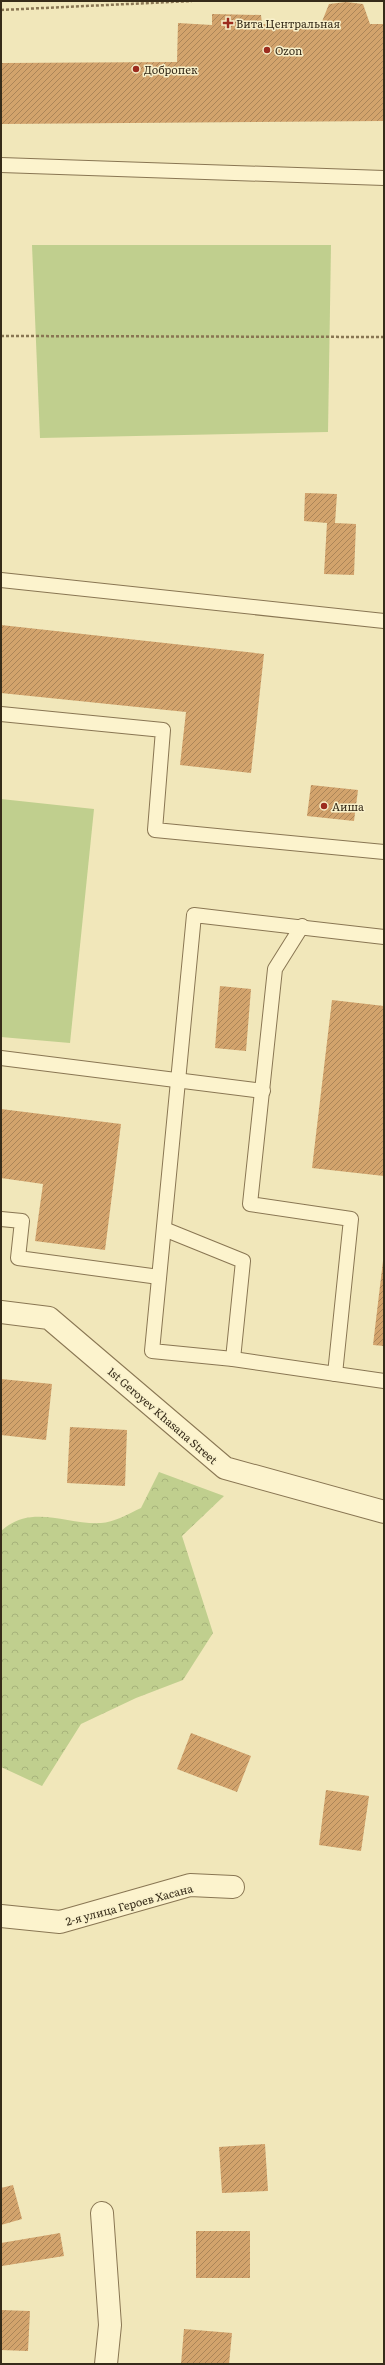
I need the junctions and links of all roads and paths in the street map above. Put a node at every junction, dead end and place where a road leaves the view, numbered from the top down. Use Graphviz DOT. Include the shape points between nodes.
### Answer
graph roads {
  1 [pos="192,1"];
  2 [pos="1,10"];
  3 [pos="1,165"];
  4 [pos="384,178"];
  5 [pos="1,336"];
  6 [pos="384,337"];
  7 [pos="1,580"];
  8 [pos="384,621"];
  9 [pos="1,714"];
  10 [pos="384,852"];
  11 [pos="302,926"];
  12 [pos="384,937"];
  13 [pos="1,1058"];
  14 [pos="178,1080"];
  15 [pos="263,1091"];
  16 [pos="1,1219"];
  17 [pos="164,1229"];
  18 [pos="159,1277"];
  19 [pos="1,1312"];
  20 [pos="233,1359"];
  21 [pos="335,1374"];
  22 [pos="384,1381"];
  23 [pos="384,1512"];
  24 [pos="233,1887"];
  25 [pos="1,1916"];
  26 [pos="102,2213"];
  27 [pos="106,2364"];
  1 -- 2 [label="path"];
  3 -- 4 [label="lane"];
  5 -- 6 [label="path"];
  7 -- 8 [label="lane"];
  9 -- 10 [label="lane" via="163,730 156,830"];
  11 -- 12 [label="lane"];
  11 -- 14 [label="lane" via="194,915"];
  11 -- 15 [label="lane" via="275,969"];
  13 -- 14 [label="lane"];
  14 -- 15 [label="lane"];
  14 -- 17 [label="lane"];
  15 -- 21 [label="lane" via="250,1204 351,1219"];
  16 -- 18 [label="lane" via="22,1221 18,1258"];
  17 -- 18 [label="lane"];
  17 -- 20 [label="lane" via="243,1261"];
  18 -- 20 [label="lane" via="152,1351"];
  19 -- 23 [label="street, 1st Geroyev Khasana Street" via="49,1318 225,1468"];
  20 -- 21 [label="lane"];
  21 -- 22 [label="lane"];
  24 -- 25 [label="street, 2-я улица Героев Хасана" via="190,1886 60,1922"];
  26 -- 27 [label="street" via="110,2325"];
}
